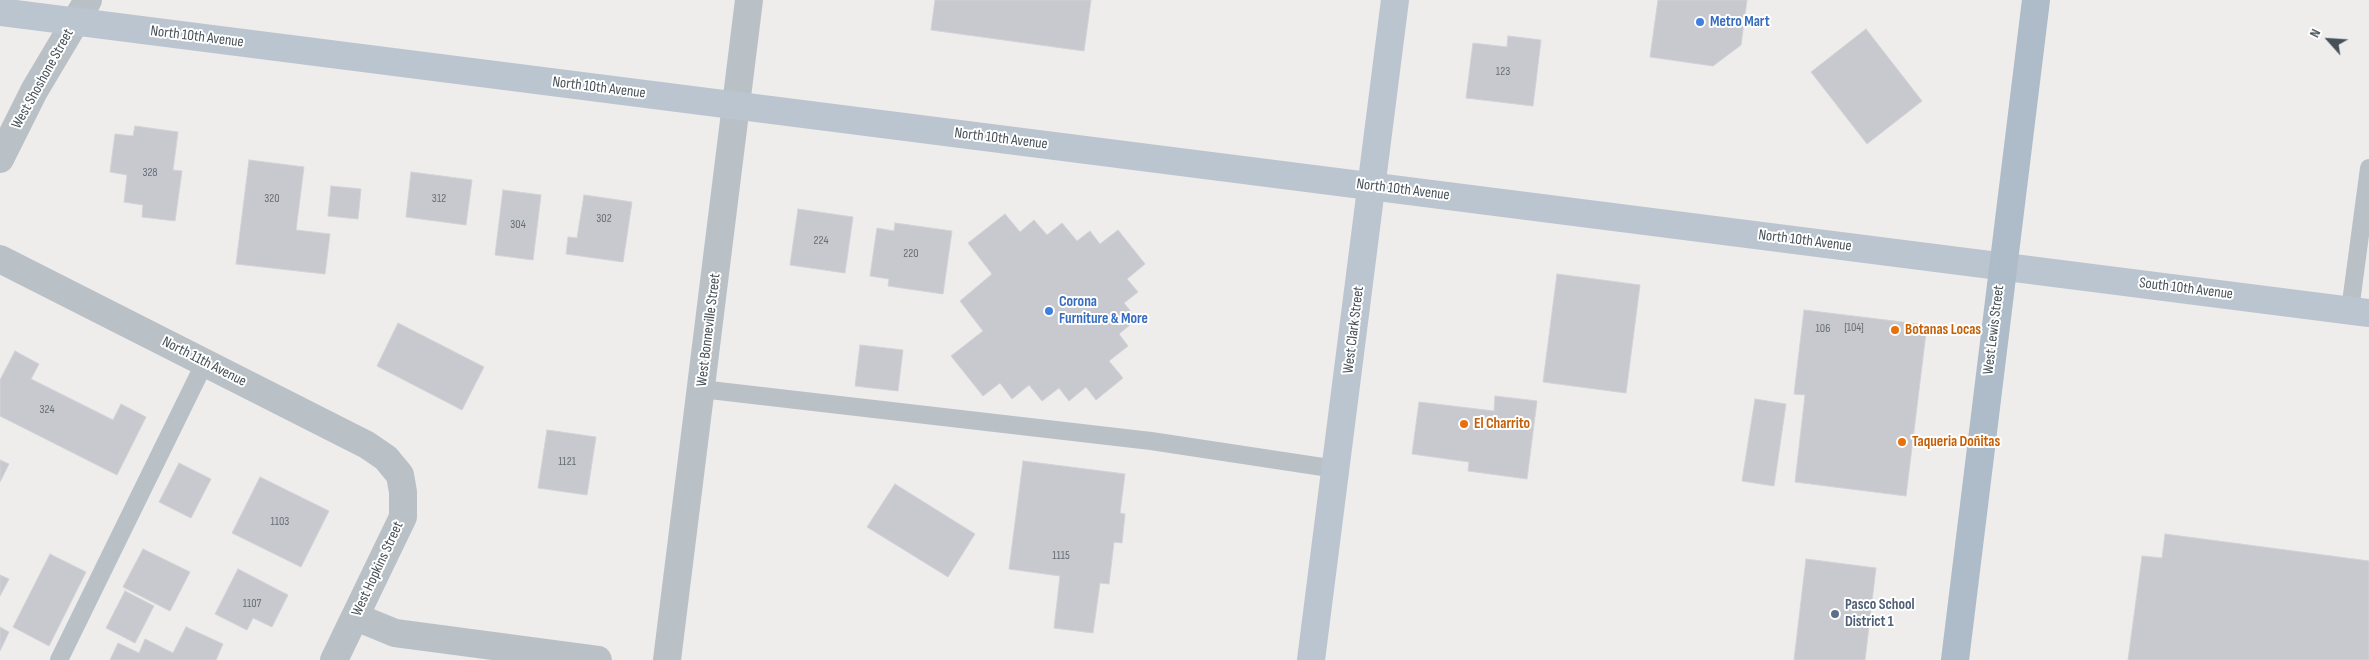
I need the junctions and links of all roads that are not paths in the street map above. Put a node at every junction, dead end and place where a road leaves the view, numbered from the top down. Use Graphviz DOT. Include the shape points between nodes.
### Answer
graph roads {
  1 [pos="750,0"];
  2 [pos="1395,0"];
  3 [pos="2036,0"];
  4 [pos="82,11"];
  5 [pos="0,12"];
  6 [pos="737,106"];
  7 [pos="0,159"];
  8 [pos="2369,168"];
  9 [pos="1371,186"];
  10 [pos="0,258"];
  11 [pos="2002,266"];
  12 [pos="2360,311"];
  13 [pos="205,362"];
  14 [pos="701,389"];
  15 [pos="1336,469"];
  16 [pos="400,474"];
  17 [pos="356,617"];
  18 [pos="59,660"];
  19 [pos="334,660"];
  20 [pos="598,660"];
  21 [pos="667,660"];
  22 [pos="1311,660"];
  23 [pos="1955,660"];
  1 -- 6 [label="street, West Bonneville Street"];
  2 -- 9 [label="street, West Clark Street"];
  3 -- 11 [label="main road, West Lewis Street"];
  4 -- 5 [label="street, North 10th Avenue"];
  4 -- 6 [label="street, North 10th Avenue"];
  4 -- 7 [label="street, West Shoshone Street" via="34,91"];
  6 -- 9 [label="street, North 10th Avenue"];
  6 -- 14 [label="street, West Bonneville Street"];
  8 -- 12 [label="lane"];
  9 -- 11 [label="street, North 10th Avenue"];
  9 -- 15 [label="street, West Clark Street"];
  10 -- 13 [label="street, North 11th Avenue"];
  11 -- 12 [label="street, South 10th Avenue"];
  11 -- 23 [label="main road, West Lewis Street"];
  13 -- 16 [label="street, North 11th Avenue" via="368,445"];
  13 -- 18 [label="lane"];
  14 -- 15 [label="lane" via="1151,441"];
  14 -- 21 [label="street, West Bonneville Street"];
  15 -- 22 [label="street, West Clark Street"];
  16 -- 17 [label="street, West Hopkins Street" via="403,517"];
  17 -- 19 [label="street, West Hopkins Street"];
  17 -- 20 [label="street" via="395,633"];
}
